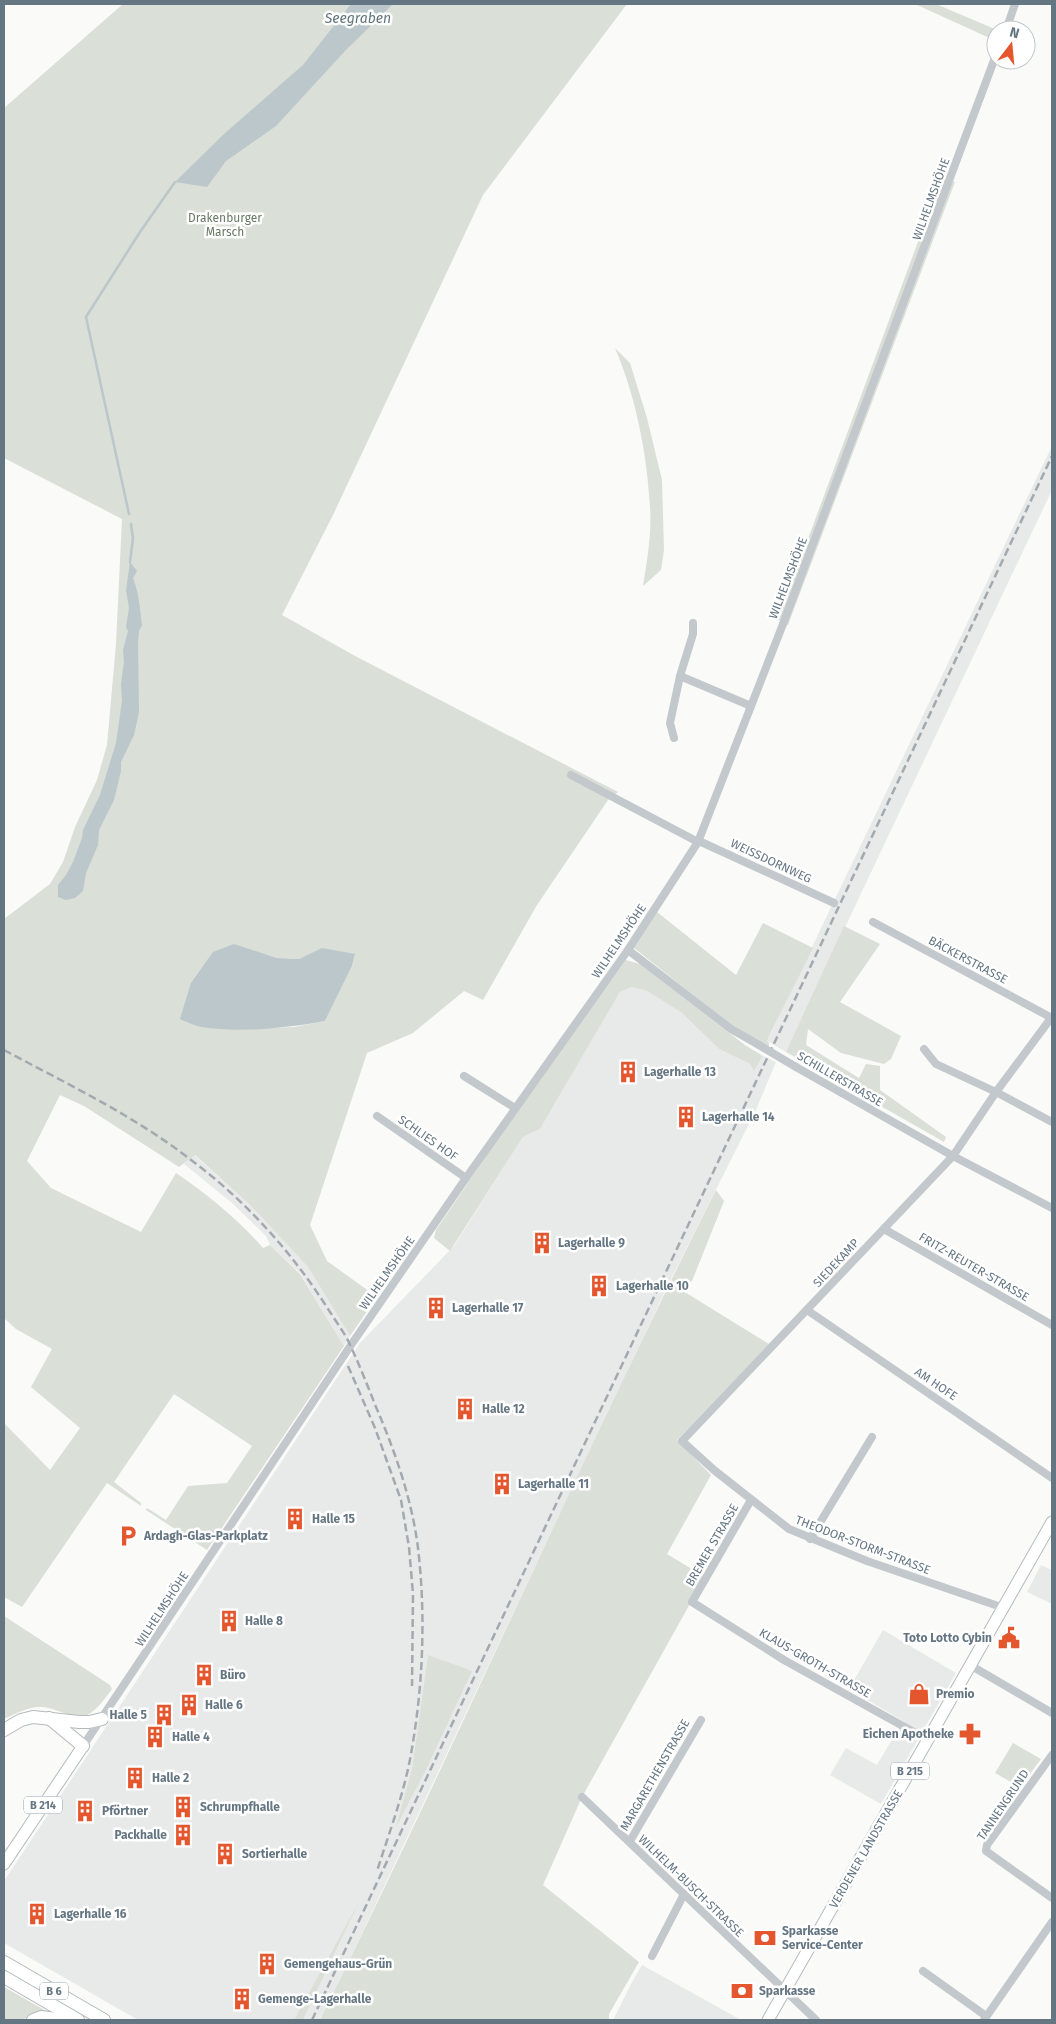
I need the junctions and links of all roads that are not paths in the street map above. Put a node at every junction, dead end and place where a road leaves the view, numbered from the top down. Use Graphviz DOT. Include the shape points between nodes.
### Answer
graph roads {
  1 [pos="1015,4"];
  2 [pos="1009,20"];
  3 [pos="990,70"];
  4 [pos="693,623"];
  5 [pos="680,676"];
  6 [pos="751,706"];
  7 [pos="674,738"];
  8 [pos="571,775"];
  9 [pos="698,841"];
  10 [pos="834,903"];
  11 [pos="873,922"];
  12 [pos="628,950"];
  13 [pos="1052,1018"];
  14 [pos="924,1049"];
  15 [pos="464,1076"];
  16 [pos="996,1092"];
  17 [pos="515,1108"];
  18 [pos="377,1116"];
  19 [pos="1052,1122"];
  20 [pos="954,1157"];
  21 [pos="466,1178"];
  22 [pos="1052,1208"];
  23 [pos="884,1229"];
  24 [pos="807,1310"];
  25 [pos="1052,1325"];
  26 [pos="872,1437"];
  27 [pos="682,1440"];
  28 [pos="1052,1478"];
  29 [pos="751,1500"];
  30 [pos="1052,1522"];
  31 [pos="810,1539"];
  32 [pos="692,1602"];
  33 [pos="1004,1608"];
  34 [pos="970,1666"];
  35 [pos="1052,1713"];
  36 [pos="49,1718"];
  37 [pos="102,1719"];
  38 [pos="701,1720"];
  39 [pos="4,1730"];
  40 [pos="928,1740"];
  41 [pos="83,1746"];
  42 [pos="1052,1755"];
  43 [pos="582,1797"];
  44 [pos="630,1842"];
  45 [pos="4,1864"];
  46 [pos="684,1894"];
  47 [pos="1052,1898"];
  48 [pos="1052,1922"];
  49 [pos="1049,1932"];
  50 [pos="652,1956"];
  51 [pos="4,1962"];
  52 [pos="923,1971"];
  53 [pos="4,1977"];
  54 [pos="785,1992"];
  55 [pos="985,2018"];
  56 [pos="33,2020"];
  57 [pos="63,2020"];
  58 [pos="78,2020"];
  59 [pos="104,2020"];
  60 [pos="768,2020"];
  61 [pos="816,2020"];
  1 -- 2 [label="street"];
  3 -- 6 [label="street, WILHELMSHÖHE"];
  4 -- 5 [label="street" via="693,634"];
  5 -- 6 [label="street"];
  5 -- 7 [label="street" via="670,722"];
  6 -- 9 [label="street, WILHELMSHÖHE"];
  8 -- 9 [label="street, WEISSDORNWEG"];
  9 -- 10 [label="street, WEISSDORNWEG"];
  9 -- 12 [label="street, WILHELMSHÖHE"];
  11 -- 13 [label="street, BÄCKERSTRASSE"];
  12 -- 17 [label="street, WILHELMSHÖHE"];
  12 -- 20 [label="street, SCHILLERSTRASSE, bridge" via="731,1029"];
  13 -- 16 [label="street, SIEDEKAMP"];
  14 -- 16 [label="street" via="936,1064"];
  15 -- 17 [label="street"];
  16 -- 19 [label="street"];
  16 -- 20 [label="street, SIEDEKAMP"];
  17 -- 21 [label="street, WILHELMSHÖHE"];
  18 -- 21 [label="street, SCHLIES HOF"];
  20 -- 22 [label="street, SCHILLERSTRASSE"];
  20 -- 23 [label="street, SIEDEKAMP"];
  21 -- 37 [label="street, WILHELMSHÖHE"];
  23 -- 24 [label="street, SIEDEKAMP"];
  23 -- 25 [label="street, FRITZ-REUTER-STRASSE"];
  24 -- 27 [label="street, SIEDEKAMP"];
  24 -- 28 [label="street, AM HOFE"];
  26 -- 31 [label="street"];
  27 -- 29 [label="street, THEODOR-STORM-STRASSE"];
  29 -- 31 [label="street, THEODOR-STORM-STRASSE" via="789,1530"];
  29 -- 32 [label="street, BREMER STRASSE"];
  30 -- 33 [label="main road, VERDENER LANDSTRASSE / B 215"];
  31 -- 33 [label="street, THEODOR-STORM-STRASSE"];
  32 -- 40 [label="street, KLAUS-GROTH-STRASSE" via="784,1660"];
  33 -- 34 [label="main road, VERDENER LANDSTRASSE / B 215"];
  34 -- 35 [label="street"];
  34 -- 40 [label="main road, VERDENER LANDSTRASSE / B 215"];
  36 -- 37 [label="highway" via="79,1722"];
  36 -- 39 [label="highway" via="21,1720"];
  36 -- 41 [label="highway"];
  37 -- 41 [label="street, WILHELMSHÖHE"];
  38 -- 44 [label="street, MARGARETHENSTRASSE"];
  40 -- 54 [label="main road, VERDENER LANDSTRASSE / B 215"];
  41 -- 45 [label="main road, B 214"];
  42 -- 47 [label="street, TANNENGRUND" via="987,1845 986,1851"];
  43 -- 44 [label="street, WILHELM-BUSCH-STRASSE"];
  44 -- 46 [label="street, WILHELM-BUSCH-STRASSE"];
  46 -- 50 [label="street"];
  46 -- 54 [label="street, WILHELM-BUSCH-STRASSE"];
  48 -- 49 [label="street"];
  49 -- 55 [label="street"];
  51 -- 59 [label="highway, B 6"];
  52 -- 55 [label="street"];
  53 -- 58 [label="highway, B 6"];
  54 -- 60 [label="main road, VERDENER LANDSTRASSE / B 215"];
  54 -- 61 [label="street, WILHELM-BUSCH-STRASSE"];
  56 -- 57 [label="highway, B 6" via="41,2017"];
}
